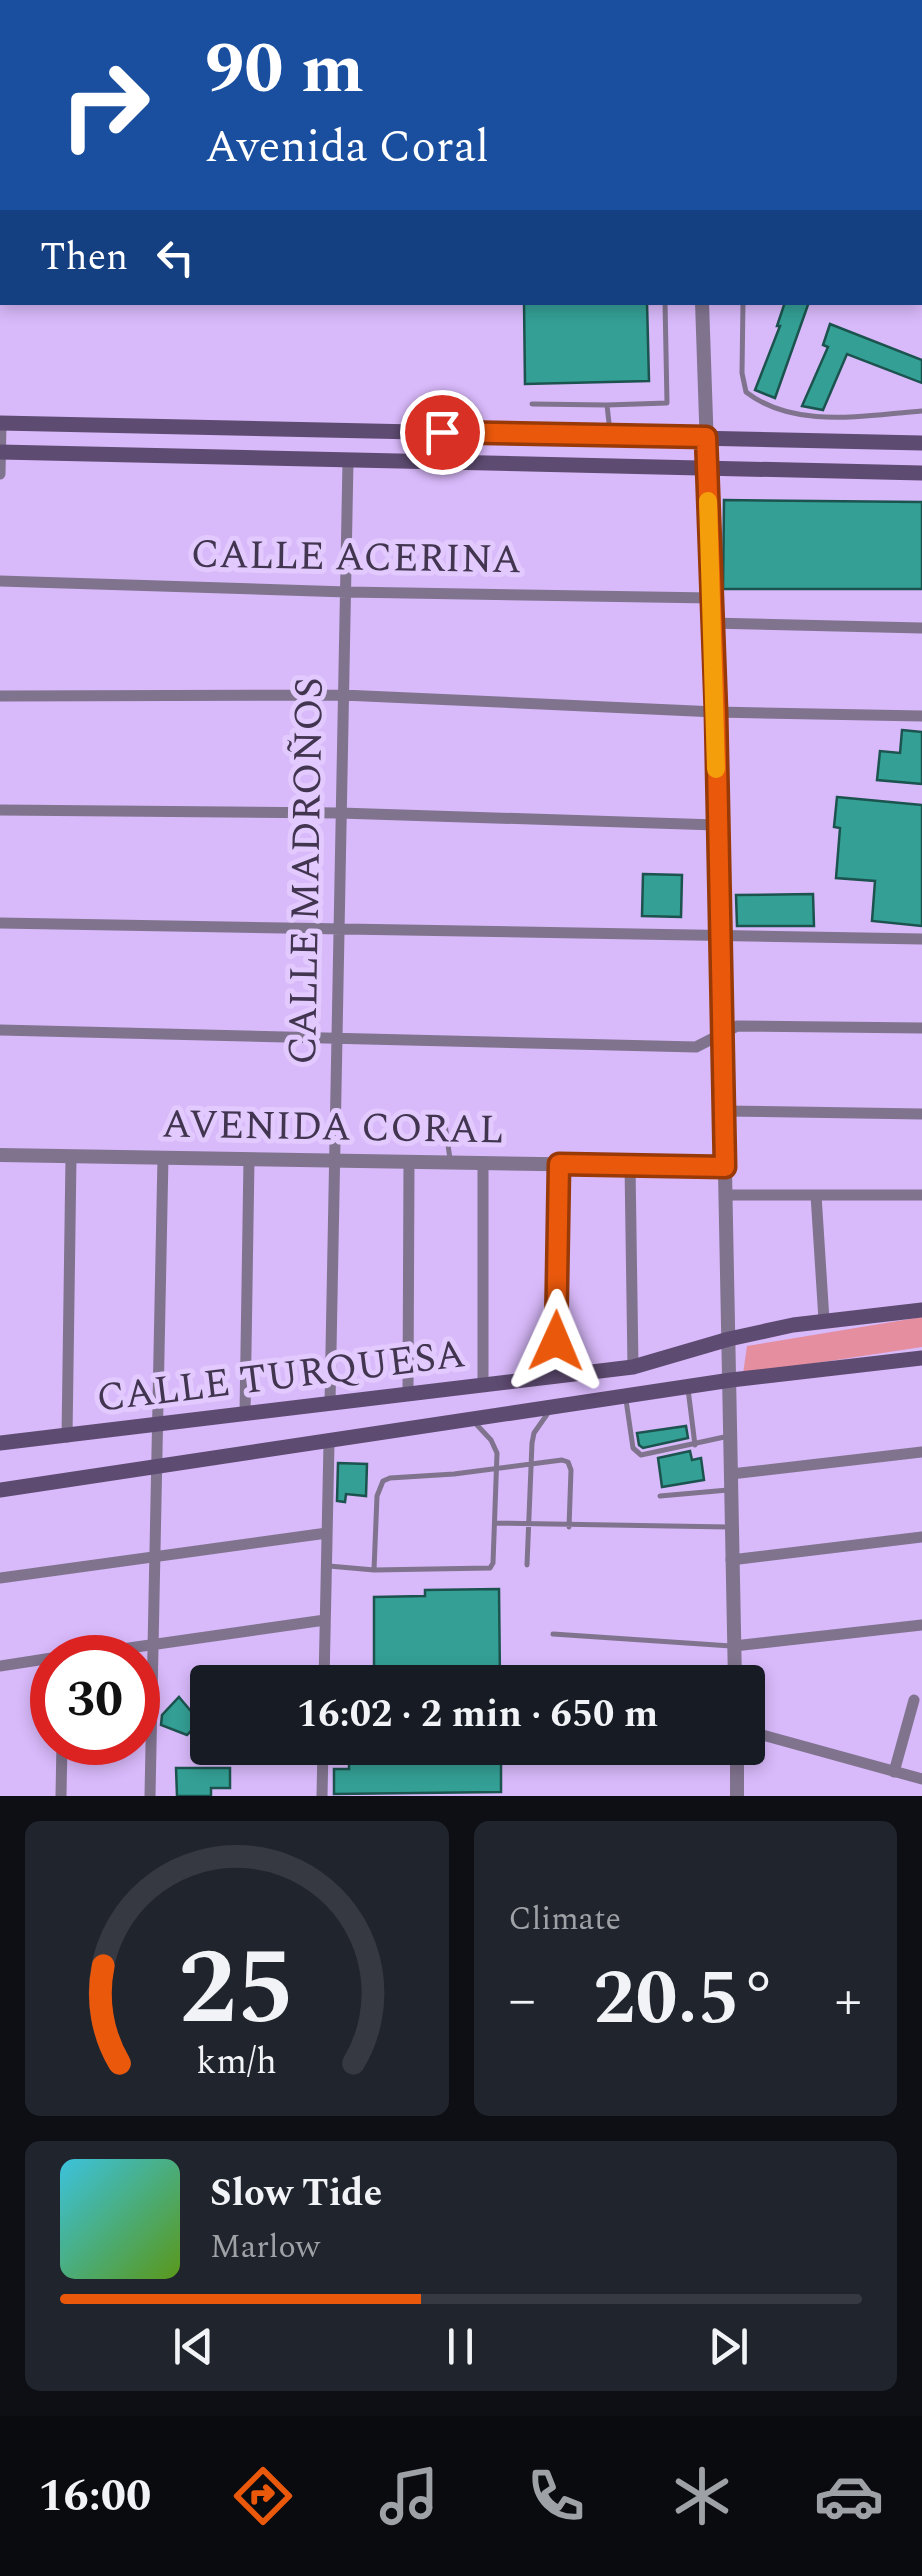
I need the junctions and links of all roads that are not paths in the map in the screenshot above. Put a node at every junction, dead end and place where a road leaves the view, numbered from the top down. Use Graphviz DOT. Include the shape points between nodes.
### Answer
graph roads {
  1 [pos="664,305"];
  2 [pos="702,305"];
  3 [pos="743,305"];
  4 [pos="532,404"];
  5 [pos="607,405"];
  6 [pos="922,412"];
  7 [pos="1,423"];
  8 [pos="610,435"];
  9 [pos="706,437"];
  10 [pos="922,444"];
  11 [pos="0,452"];
  12 [pos="348,461"];
  13 [pos="707,467"];
  14 [pos="0,474"];
  15 [pos="922,474"];
  16 [pos="0,581"];
  17 [pos="347,592"];
  18 [pos="711,598"];
  19 [pos="711,623"];
  20 [pos="922,628"];
  21 [pos="343,695"];
  22 [pos="0,696"];
  23 [pos="716,712"];
  24 [pos="922,716"];
  25 [pos="0,810"];
  26 [pos="340,813"];
  27 [pos="716,825"];
  28 [pos="0,923"];
  29 [pos="338,929"];
  30 [pos="719,937"];
  31 [pos="922,939"];
  32 [pos="922,1028"];
  33 [pos="0,1030"];
  34 [pos="722,1034"];
  35 [pos="335,1038"];
  36 [pos="722,1111"];
  37 [pos="922,1114"];
  38 [pos="444,1117"];
  39 [pos="0,1155"];
  40 [pos="71,1157"];
  41 [pos="162,1157"];
  42 [pos="249,1158"];
  43 [pos="332,1160"];
  44 [pos="409,1162"];
  45 [pos="450,1162"];
  46 [pos="483,1163"];
  47 [pos="559,1164"];
  48 [pos="630,1165"];
  49 [pos="725,1167"];
  50 [pos="726,1195"];
  51 [pos="816,1195"];
  52 [pos="922,1196"];
  53 [pos="922,1310"];
  54 [pos="824,1320"];
  55 [pos="730,1339"];
  56 [pos="922,1358"];
  57 [pos="633,1368"];
  58 [pos="555,1377"];
  59 [pos="730,1380"];
  60 [pos="483,1385"];
  61 [pos="687,1387"];
  62 [pos="408,1394"];
  63 [pos="626,1397"];
  64 [pos="330,1404"];
  65 [pos="550,1409"];
  66 [pos="245,1414"];
  67 [pos="472,1421"];
  68 [pos="159,1424"];
  69 [pos="731,1436"];
  70 [pos="67,1437"];
  71 [pos="0,1443"];
  72 [pos="329,1443"];
  73 [pos="695,1445"];
  74 [pos="922,1452"];
  75 [pos="532,1463"];
  76 [pos="495,1466"];
  77 [pos="157,1468"];
  78 [pos="731,1482"];
  79 [pos="0,1490"];
  80 [pos="660,1496"];
  81 [pos="495,1524"];
  82 [pos="530,1525"];
  83 [pos="569,1526"];
  84 [pos="731,1527"];
  85 [pos="327,1532"];
  86 [pos="922,1537"];
  87 [pos="155,1557"];
  88 [pos="731,1560"];
  89 [pos="527,1565"];
  90 [pos="326,1566"];
  91 [pos="374,1570"];
  92 [pos="0,1578"];
  93 [pos="326,1620"];
  94 [pos="922,1625"];
  95 [pos="553,1634"];
  96 [pos="153,1635"];
  97 [pos="160,1643"];
  98 [pos="734,1646"];
  99 [pos="30,1662"];
  100 [pos="325,1665"];
  101 [pos="735,1665"];
  102 [pos="0,1666"];
  103 [pos="914,1700"];
  104 [pos="765,1737"];
  105 [pos="62,1765"];
  106 [pos="151,1765"];
  107 [pos="323,1765"];
  108 [pos="737,1765"];
  109 [pos="894,1772"];
  110 [pos="922,1779"];
  111 [pos="61,1796"];
  112 [pos="150,1796"];
  113 [pos="322,1796"];
  114 [pos="737,1796"];
  1 -- 5 [label="lane" via="667,403"];
  2 -- 9 [label="street"];
  3 -- 6 [label="lane" via="742,373 755,399 812,417"];
  4 -- 5 [label="lane"];
  5 -- 8 [label="lane"];
  7 -- 8 [label="main road"];
  7 -- 11 [label="street"];
  8 -- 9 [label="main road"];
  9 -- 10 [label="main road"];
  9 -- 13 [label="street"];
  11 -- 12 [label="main road"];
  11 -- 14 [label="street"];
  12 -- 13 [label="main road"];
  12 -- 17 [label="street, CALLE MADROÑOS"];
  13 -- 15 [label="main road"];
  13 -- 18 [label="street"];
  16 -- 17 [label="street, CALLE ACERINA"];
  17 -- 18 [label="street, CALLE ACERINA"];
  17 -- 21 [label="street, CALLE MADROÑOS"];
  18 -- 19 [label="street"];
  19 -- 20 [label="street"];
  19 -- 23 [label="street"];
  21 -- 22 [label="street"];
  21 -- 23 [label="street"];
  21 -- 26 [label="street, CALLE MADROÑOS"];
  23 -- 24 [label="street"];
  23 -- 27 [label="street"];
  25 -- 26 [label="street"];
  26 -- 27 [label="street"];
  26 -- 29 [label="street, CALLE MADROÑOS"];
  27 -- 30 [label="street"];
  28 -- 29 [label="street"];
  29 -- 30 [label="street"];
  29 -- 35 [label="street, CALLE MADROÑOS"];
  30 -- 31 [label="street"];
  30 -- 34 [label="street"];
  32 -- 34 [label="street" via="737,1026"];
  33 -- 35 [label="street"];
  34 -- 35 [label="street" via="696,1047"];
  34 -- 36 [label="street"];
  35 -- 43 [label="street, CALLE MADROÑOS"];
  36 -- 37 [label="street"];
  36 -- 49 [label="street"];
  38 -- 45 [label="lane"];
  39 -- 40 [label="street, AVENIDA CORAL"];
  40 -- 41 [label="street, AVENIDA CORAL"];
  40 -- 70 [label="street"];
  41 -- 42 [label="street, AVENIDA CORAL"];
  41 -- 68 [label="street"];
  42 -- 43 [label="street, AVENIDA CORAL"];
  42 -- 66 [label="street"];
  43 -- 44 [label="street, AVENIDA CORAL"];
  43 -- 64 [label="street, CALLE MADROÑOS"];
  44 -- 45 [label="street, AVENIDA CORAL"];
  44 -- 62 [label="street"];
  45 -- 46 [label="street, AVENIDA CORAL"];
  46 -- 47 [label="street, AVENIDA CORAL"];
  46 -- 60 [label="street"];
  47 -- 48 [label="street, AVENIDA CORAL"];
  47 -- 58 [label="street"];
  48 -- 49 [label="street, AVENIDA CORAL"];
  48 -- 57 [label="street"];
  49 -- 50 [label="street"];
  50 -- 51 [label="street"];
  50 -- 55 [label="street"];
  51 -- 52 [label="street"];
  51 -- 54 [label="street"];
  53 -- 54 [label="main road, CALLE TURQUESA"];
  54 -- 55 [label="main road, CALLE TURQUESA"];
  55 -- 57 [label="main road, CALLE TURQUESA"];
  55 -- 59 [label="street"];
  56 -- 59 [label="main road, CALLE TURQUESA"];
  57 -- 58 [label="main road, CALLE TURQUESA"];
  58 -- 60 [label="main road, CALLE TURQUESA"];
  59 -- 61 [label="main road, CALLE TURQUESA"];
  59 -- 69 [label="street"];
  60 -- 62 [label="main road, CALLE TURQUESA"];
  61 -- 63 [label="main road, CALLE TURQUESA"];
  61 -- 73 [label="lane"];
  62 -- 64 [label="main road, CALLE TURQUESA"];
  63 -- 65 [label="main road, CALLE TURQUESA"];
  63 -- 73 [label="lane" via="638,1453"];
  64 -- 66 [label="main road, CALLE TURQUESA"];
  65 -- 67 [label="main road, CALLE TURQUESA"];
  65 -- 75 [label="lane" via="534,1433"];
  66 -- 68 [label="main road, CALLE TURQUESA"];
  67 -- 72 [label="main road, CALLE TURQUESA"];
  67 -- 76 [label="lane" via="491,1440"];
  68 -- 70 [label="main road, CALLE TURQUESA"];
  68 -- 77 [label="street"];
  69 -- 73 [label="lane"];
  69 -- 78 [label="street"];
  70 -- 71 [label="main road, CALLE TURQUESA"];
  72 -- 77 [label="main road, CALLE TURQUESA"];
  72 -- 85 [label="street"];
  74 -- 78 [label="street"];
  75 -- 76 [label="lane"];
  75 -- 82 [label="lane"];
  75 -- 83 [label="lane" via="568,1462"];
  76 -- 81 [label="lane"];
  76 -- 91 [label="lane" via="382,1481"];
  77 -- 79 [label="main road, CALLE TURQUESA"];
  77 -- 87 [label="street"];
  78 -- 80 [label="lane"];
  78 -- 84 [label="street"];
  81 -- 82 [label="lane"];
  81 -- 91 [label="lane" via="493,1563 486,1570"];
  82 -- 83 [label="lane"];
  82 -- 89 [label="lane"];
  83 -- 84 [label="lane"];
  84 -- 88 [label="street"];
  85 -- 87 [label="street"];
  85 -- 90 [label="street"];
  86 -- 88 [label="street"];
  87 -- 92 [label="street"];
  87 -- 96 [label="street"];
  88 -- 98 [label="street"];
  90 -- 91 [label="lane"];
  90 -- 93 [label="street"];
  93 -- 97 [label="street"];
  93 -- 100 [label="street"];
  94 -- 98 [label="street"];
  95 -- 98 [label="lane"];
  98 -- 101 [label="street"];
  99 -- 102 [label="street"];
  103 -- 109 [label="street"];
  104 -- 109 [label="street"];
  105 -- 111 [label="street"];
  106 -- 112 [label="street"];
  107 -- 113 [label="street"];
  108 -- 114 [label="street"];
  109 -- 110 [label="street"];
}
